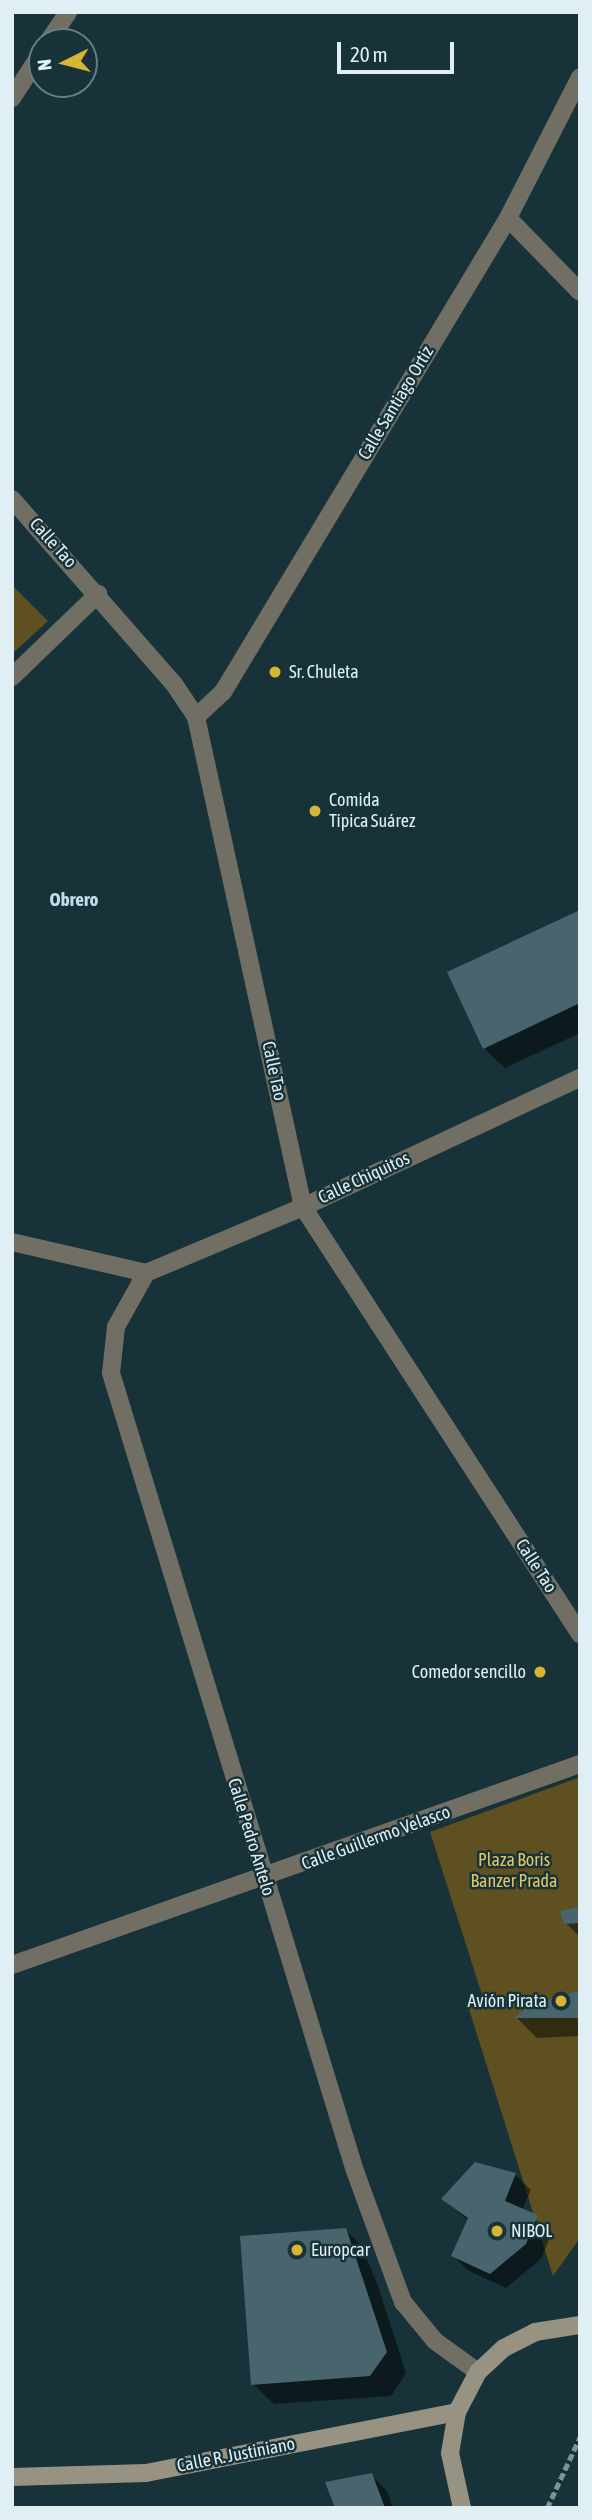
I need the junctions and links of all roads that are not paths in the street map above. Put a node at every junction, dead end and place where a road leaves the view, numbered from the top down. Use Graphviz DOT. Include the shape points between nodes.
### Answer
graph roads {
  1 [pos="68,12"];
  2 [pos="57,28"];
  3 [pos="28,73"];
  4 [pos="580,77"];
  5 [pos="12,98"];
  6 [pos="508,218"];
  7 [pos="580,292"];
  8 [pos="12,499"];
  9 [pos="98,594"];
  10 [pos="12,677"];
  11 [pos="196,717"];
  12 [pos="580,1078"];
  13 [pos="303,1207"];
  14 [pos="12,1242"];
  15 [pos="146,1273"];
  16 [pos="580,1634"];
  17 [pos="580,1764"];
  18 [pos="264,1879"];
  19 [pos="12,1965"];
  20 [pos="576,2321"];
  21 [pos="478,2372"];
  22 [pos="457,2412"];
  23 [pos="12,2477"];
  24 [pos="463,2508"];
  1 -- 2 [label="street"];
  3 -- 5 [label="street"];
  4 -- 6 [label="street, Calle Santiago Ortiz"];
  6 -- 7 [label="street"];
  6 -- 11 [label="street, Calle Santiago Ortiz" via="223,692"];
  8 -- 9 [label="street, Calle Tao"];
  9 -- 10 [label="street"];
  9 -- 11 [label="street, Calle Tao"];
  11 -- 13 [label="street, Calle Tao"];
  12 -- 13 [label="street, Calle Chiquitos"];
  13 -- 15 [label="street, Calle Chiquitos"];
  13 -- 16 [label="street, Calle Tao"];
  14 -- 15 [label="street"];
  15 -- 18 [label="street, Calle Pedro Antelo" via="116,1327 111,1373"];
  17 -- 18 [label="street, Calle Guillermo Velasco"];
  18 -- 19 [label="street, Calle Guillermo Velasco"];
  18 -- 21 [label="street, Calle Pedro Antelo" via="355,2171 403,2302 435,2341"];
  20 -- 21 [label="main road" via="535,2332 504,2348"];
  21 -- 22 [label="main road"];
  22 -- 23 [label="main road, Calle R. Justiniano" via="146,2473"];
  22 -- 24 [label="main road" via="450,2453"];
}
